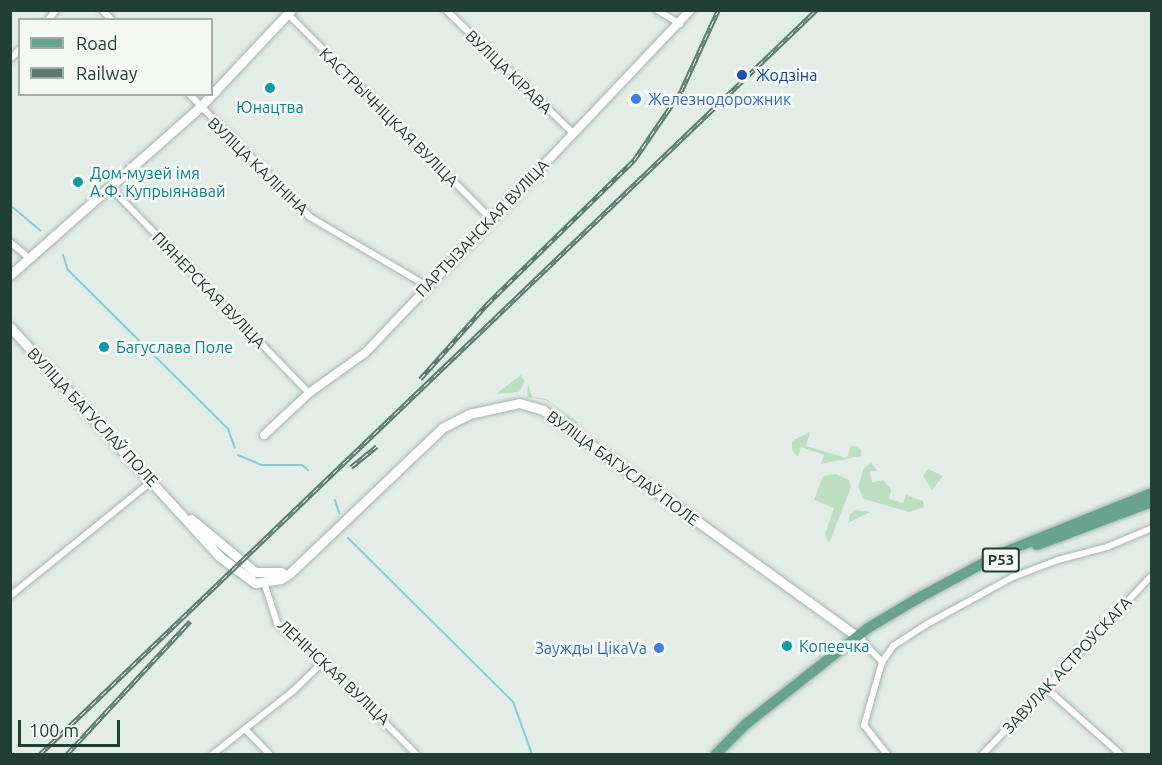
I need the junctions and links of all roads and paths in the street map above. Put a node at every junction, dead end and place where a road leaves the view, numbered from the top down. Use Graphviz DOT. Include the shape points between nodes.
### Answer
graph roads {
  1 [pos="446,10"];
  2 [pos="657,10"];
  3 [pos="691,10"];
  4 [pos="290,12"];
  5 [pos="680,25"];
  6 [pos="213,93"];
  7 [pos="190,96"];
  8 [pos="210,96"];
  9 [pos="199,108"];
  10 [pos="573,134"];
  11 [pos="110,187"];
  12 [pos="491,219"];
  13 [pos="10,242"];
  14 [pos="30,259"];
  15 [pos="10,275"];
  16 [pos="427,286"];
  17 [pos="10,327"];
  18 [pos="309,393"];
  19 [pos="264,435"];
  20 [pos="152,481"];
  21 [pos="1152,493"];
  22 [pos="1152,502"];
  23 [pos="176,508"];
  24 [pos="1152,528"];
  25 [pos="301,561"];
  26 [pos="1152,575"];
  27 [pos="264,582"];
  28 [pos="10,596"];
  29 [pos="860,639"];
  30 [pos="324,661"];
  31 [pos="882,662"];
  32 [pos="1046,688"];
  33 [pos="245,729"];
  34 [pos="884,753"];
  35 [pos="213,754"];
  36 [pos="269,754"];
  37 [pos="416,754"];
  38 [pos="716,754"];
  39 [pos="983,754"];
  40 [pos="1120,754"];
  1 -- 10 [label="street, ВУЛІЦА КІРАВА"];
  2 -- 5 [label="street"];
  3 -- 5 [label="street, ПАРТЫЗАНСКАЯ ВУЛІЦА"];
  4 -- 6 [label="main road"];
  4 -- 12 [label="street, КАСТРЫЧНІЦКАЯ ВУЛІЦА"];
  5 -- 10 [label="street, ПАРТЫЗАНСКАЯ ВУЛІЦА"];
  7 -- 9 [label="street, ВУЛІЦА КАЛІНІНА"];
  8 -- 9 [label="main road"];
  9 -- 11 [label="main road"];
  9 -- 16 [label="street, ВУЛІЦА КАЛІНІНА" via="310,217"];
  10 -- 12 [label="street, ПАРТЫЗАНСКАЯ ВУЛІЦА"];
  11 -- 14 [label="main road"];
  11 -- 18 [label="street, ПІЯНЕРСКАЯ ВУЛІЦА"];
  12 -- 16 [label="street, ПАРТЫЗАНСКАЯ ВУЛІЦА"];
  13 -- 14 [label="street"];
  14 -- 15 [label="main road"];
  16 -- 18 [label="street, ПАРТЫЗАНСКАЯ ВУЛІЦА" via="366,352"];
  17 -- 20 [label="main road, ВУЛІЦА БАГУСЛАЎ ПОЛЕ"];
  18 -- 19 [label="street, ПАРТЫЗАНСКАЯ ВУЛІЦА"];
  20 -- 23 [label="main road, ВУЛІЦА БАГУСЛАЎ ПОЛЕ"];
  20 -- 28 [label="street"];
  21 -- 29 [label="main road, Р53" via="1050,532 969,569 868,628"];
  22 -- 29 [label="main road, Р53" via="980,569"];
  23 -- 25 [label="main road, ВУЛІЦА БАГУСЛАЎ ПОЛЕ" via="255,572 278,573"];
  23 -- 27 [label="main road, ВУЛІЦА БАГУСЛАЎ ПОЛЕ" via="240,575"];
  24 -- 31 [label="street" via="1013,577 893,646"];
  25 -- 27 [label="main road, ВУЛІЦА БАГУСЛАЎ ПОЛЕ" via="281,579"];
  25 -- 29 [label="main road, ВУЛІЦА БАГУСЛАЎ ПОЛЕ" via="442,428 469,414 519,404 543,410"];
  26 -- 32 [label="street, ЗАВУЛАК АСТРОЎСКАГА"];
  27 -- 30 [label="street, ЛЕНІНСКАЯ ВУЛІЦА" via="277,623"];
  29 -- 31 [label="street"];
  29 -- 38 [label="main road, Р53" via="746,724"];
  30 -- 33 [label="street"];
  30 -- 37 [label="street, ЛЕНІНСКАЯ ВУЛІЦА"];
  31 -- 34 [label="street" via="864,725"];
  32 -- 39 [label="street, ЗАВУЛАК АСТРОЎСКАГА"];
  32 -- 40 [label="street"];
  33 -- 35 [label="street"];
  33 -- 36 [label="street"];
}
